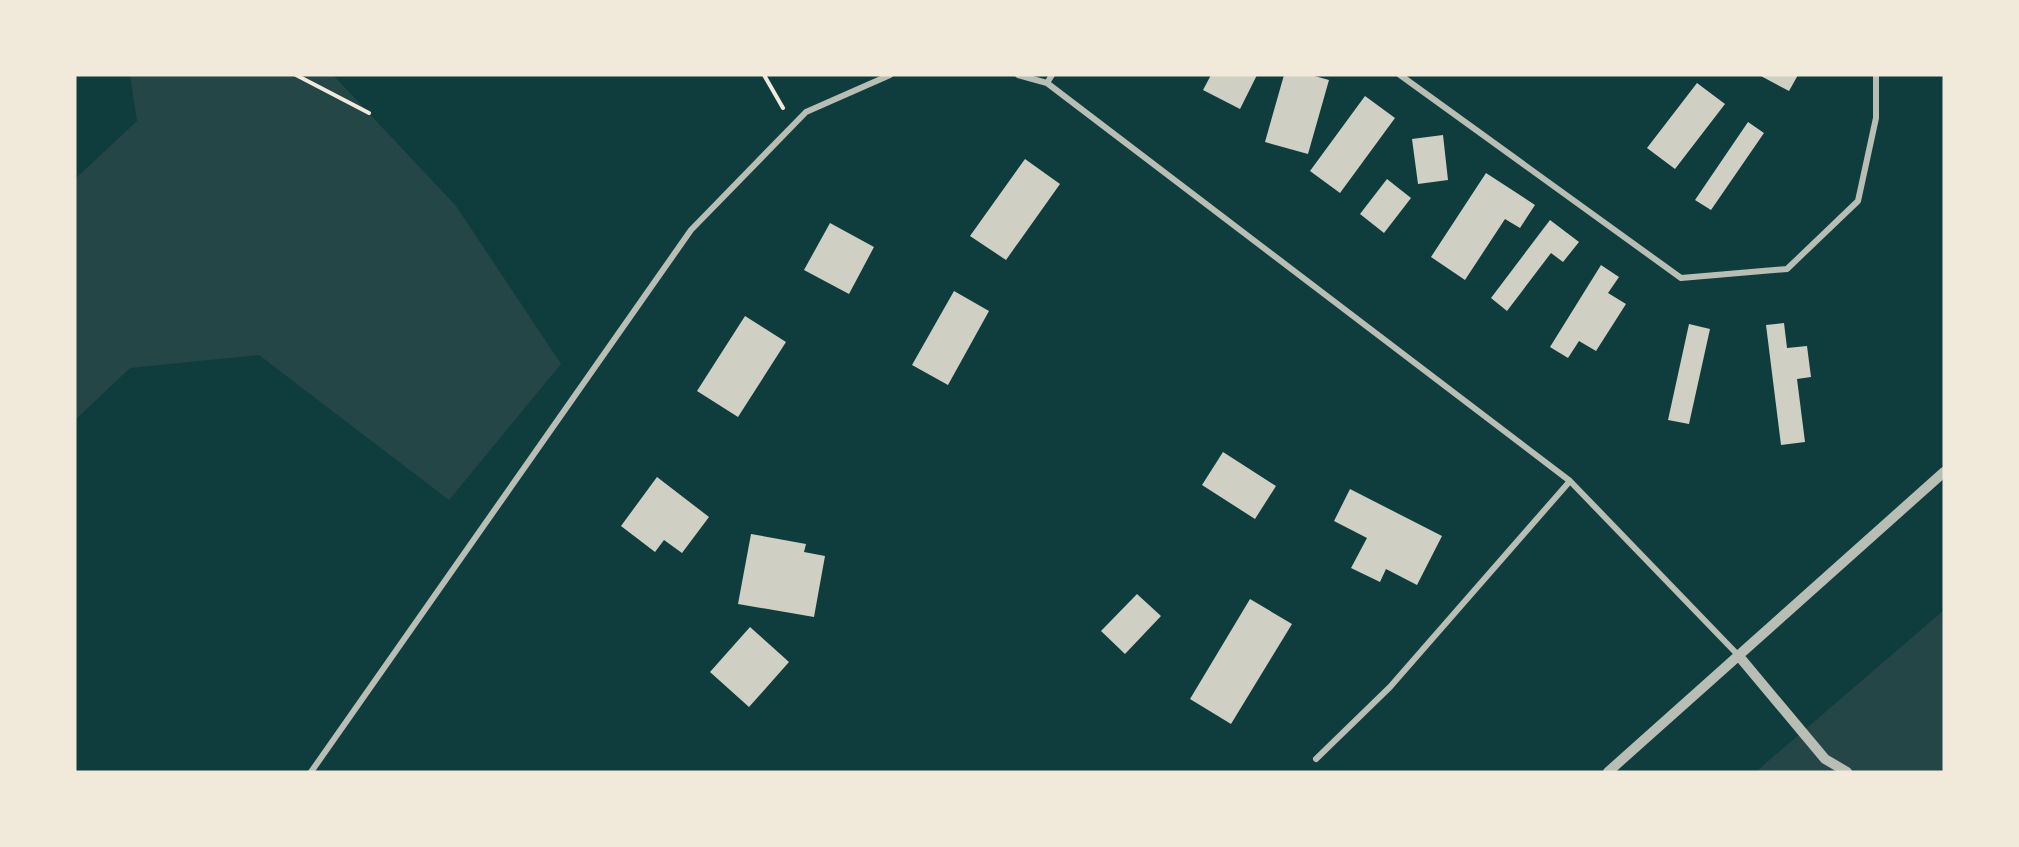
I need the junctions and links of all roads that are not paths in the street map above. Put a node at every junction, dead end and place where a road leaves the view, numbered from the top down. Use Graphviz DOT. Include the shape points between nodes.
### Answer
graph roads {
  1 [pos="890,75"];
  2 [pos="1018,75"];
  3 [pos="1052,75"];
  4 [pos="1400,75"];
  5 [pos="1876,75"];
  6 [pos="1047,83"];
  7 [pos="1944,472"];
  8 [pos="1570,482"];
  9 [pos="1738,655"];
  10 [pos="1316,759"];
  11 [pos="311,772"];
  12 [pos="1608,772"];
  13 [pos="1847,772"];
  1 -- 11 [label="street" via="806,112 691,230"];
  2 -- 6 [label="street"];
  3 -- 6 [label="street"];
  4 -- 5 [label="street" via="1681,278 1787,269 1858,201 1876,118"];
  6 -- 8 [label="street"];
  7 -- 9 [label="street"];
  8 -- 9 [label="street"];
  8 -- 10 [label="street" via="1390,687"];
  9 -- 12 [label="street"];
  9 -- 13 [label="street" via="1825,759"];
}
